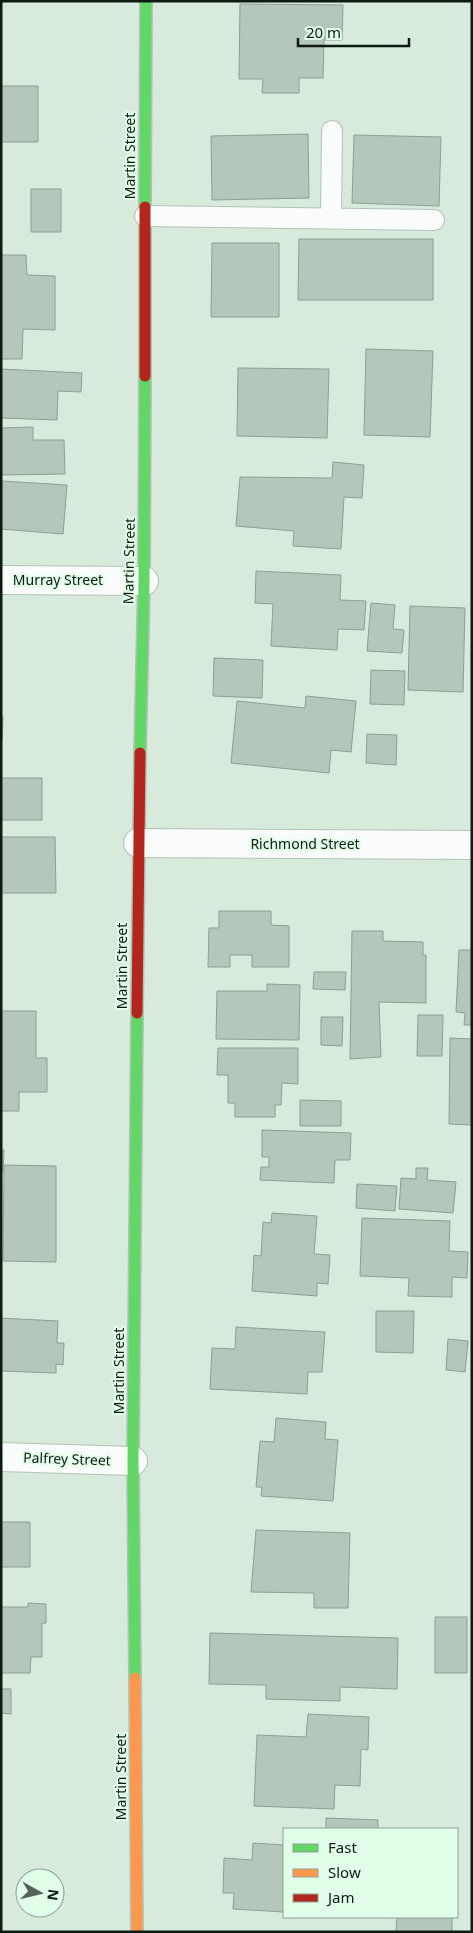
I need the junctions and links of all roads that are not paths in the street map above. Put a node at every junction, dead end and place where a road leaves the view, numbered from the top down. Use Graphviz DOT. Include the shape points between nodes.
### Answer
graph roads {
  1 [pos="146,1"];
  2 [pos="332,131"];
  3 [pos="145,216"];
  4 [pos="331,217"];
  5 [pos="434,220"];
  6 [pos="1,580"];
  7 [pos="144,581"];
  8 [pos="138,843"];
  9 [pos="472,845"];
  10 [pos="1,1457"];
  11 [pos="133,1461"];
  12 [pos="137,1932"];
  1 -- 3 [label="street, Martin Street"];
  2 -- 4 [label="lane"];
  3 -- 4 [label="lane"];
  3 -- 7 [label="street, Martin Street"];
  4 -- 5 [label="lane"];
  6 -- 7 [label="street, Murray Street"];
  7 -- 8 [label="street, Martin Street"];
  8 -- 9 [label="street, Richmond Street"];
  8 -- 11 [label="street, Martin Street"];
  10 -- 11 [label="street, Palfrey Street"];
  11 -- 12 [label="street, Martin Street"];
}
